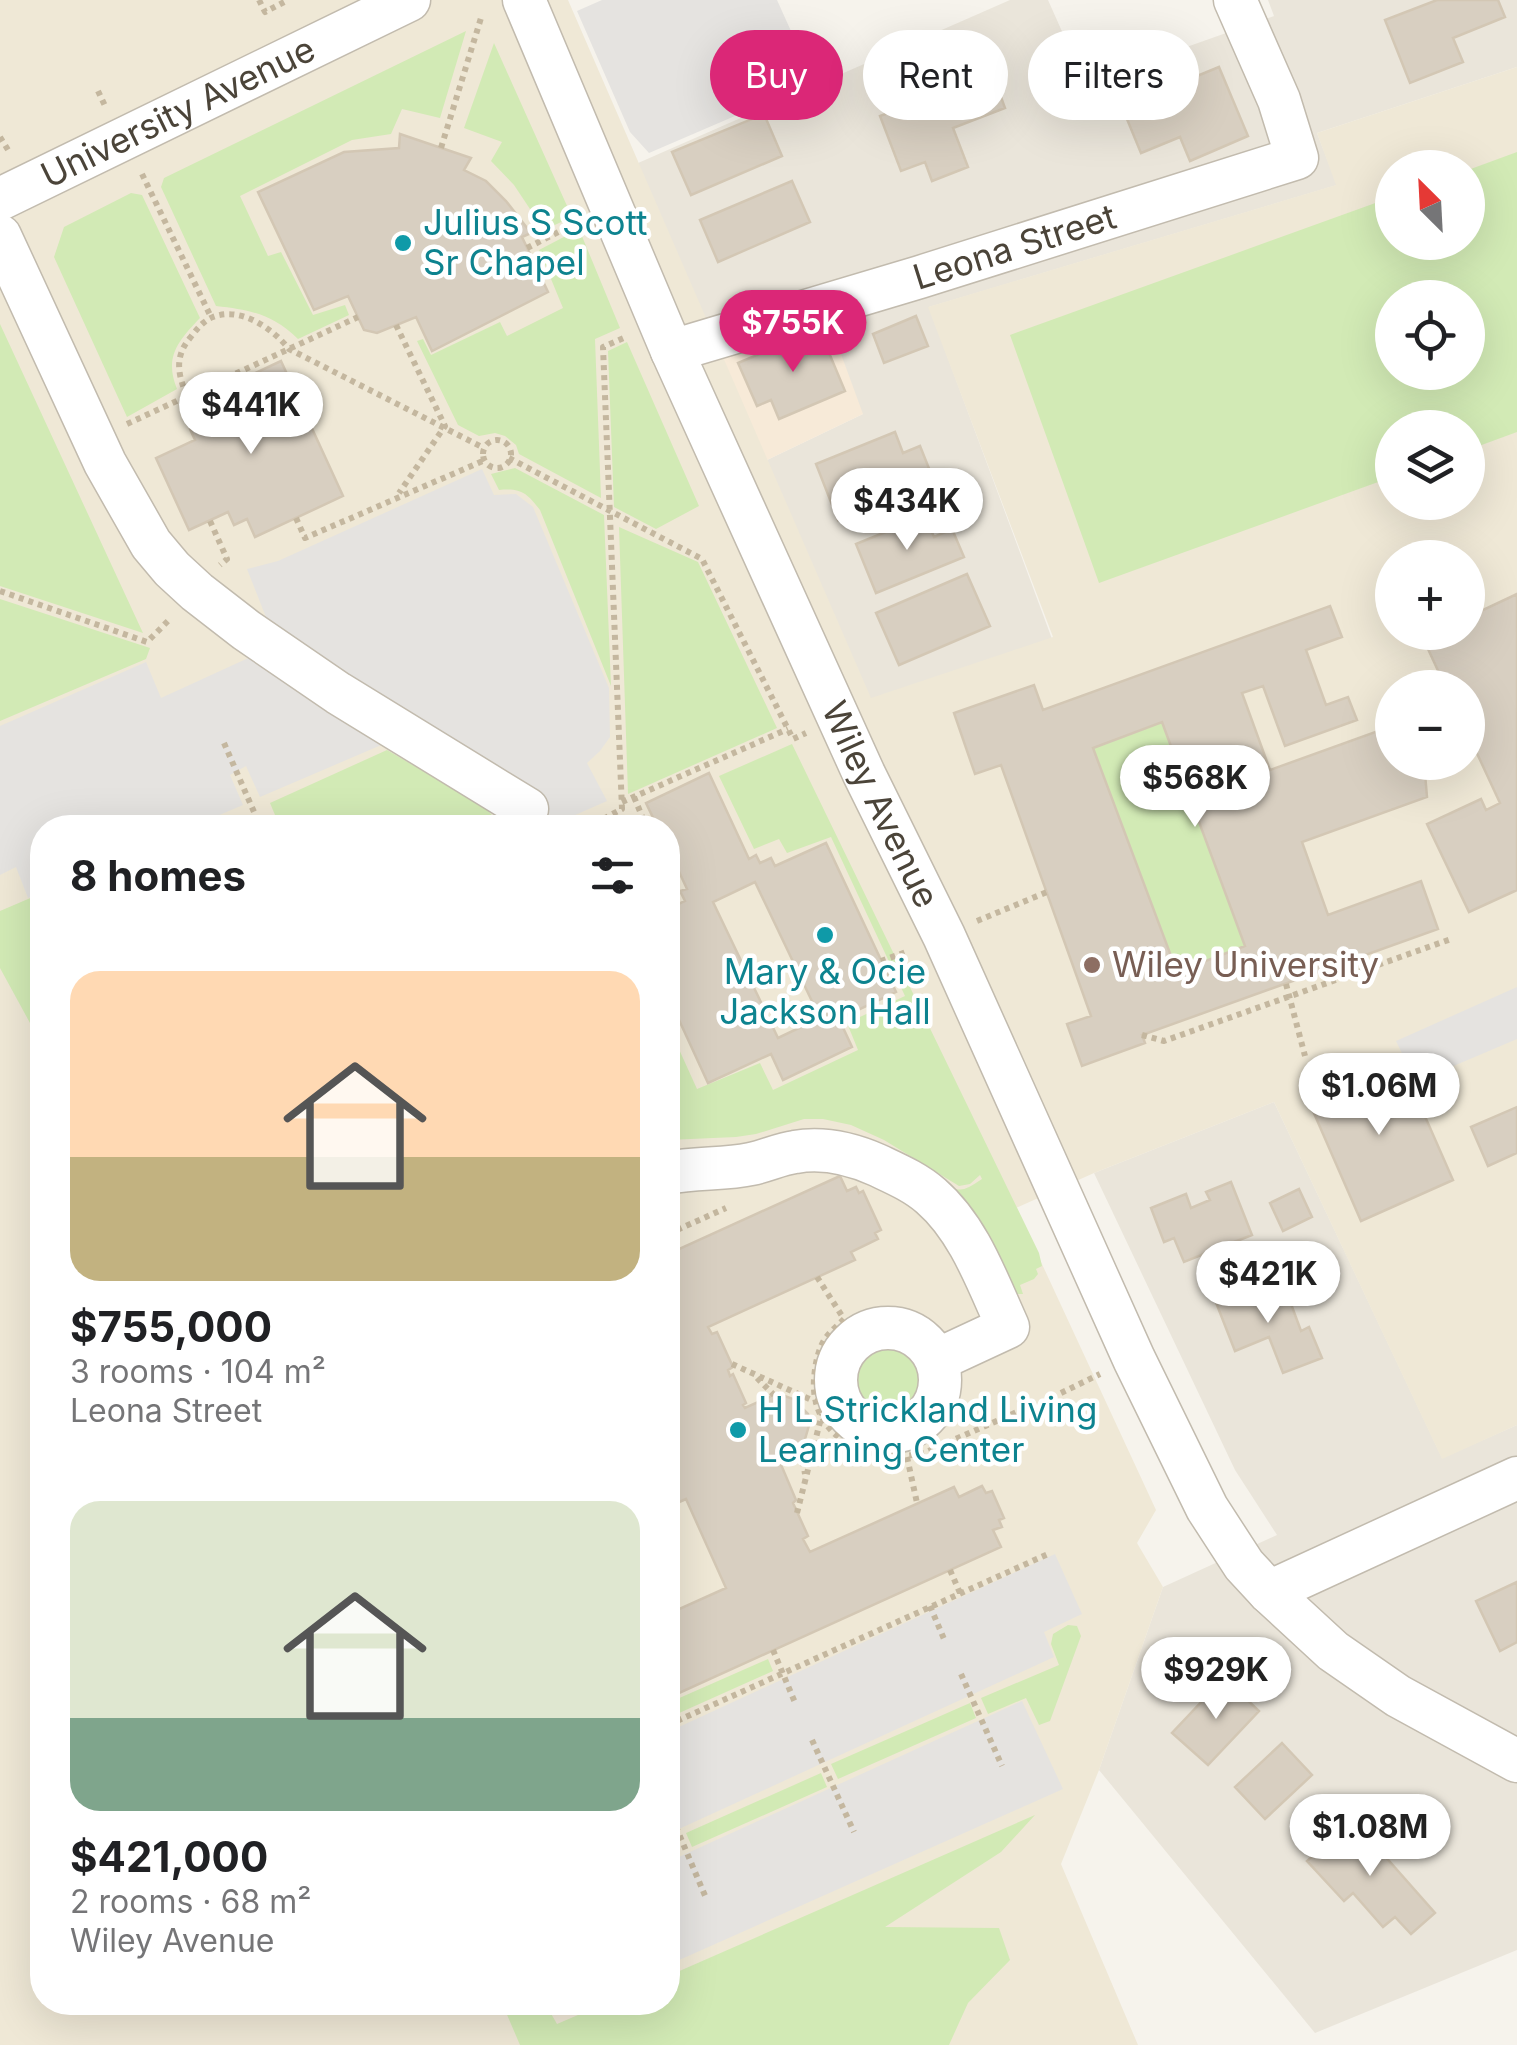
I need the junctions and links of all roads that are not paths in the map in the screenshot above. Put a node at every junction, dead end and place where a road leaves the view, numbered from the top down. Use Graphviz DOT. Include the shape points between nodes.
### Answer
graph roads {
  1 [pos="409,0"];
  2 [pos="524,0"];
  3 [pos="1235,0"];
  4 [pos="0,200"];
  5 [pos="0,236"];
  6 [pos="672,351"];
  7 [pos="524,815"];
  8 [pos="680,1171"];
  9 [pos="937,1360"];
  10 [pos="1517,1478"];
  11 [pos="1269,1592"];
  12 [pos="1517,1761"];
  1 -- 4 [label="street, University Avenue"];
  2 -- 6 [label="street, Wiley Avenue"];
  3 -- 6 [label="street, Leona Street" via="1279,100 1296,158"];
  5 -- 7 [label="street" via="94,440 151,544 196,592 246,630 527,809"];
  6 -- 11 [label="street, Wiley Avenue" via="1168,1428 1227,1541"];
  8 -- 9 [label="street" via="748,1165 796,1152 840,1152 930,1195 970,1245 1008,1326"];
  10 -- 11 [label="street"];
  11 -- 12 [label="street, Wiley Avenue" via="1362,1673"];
}
